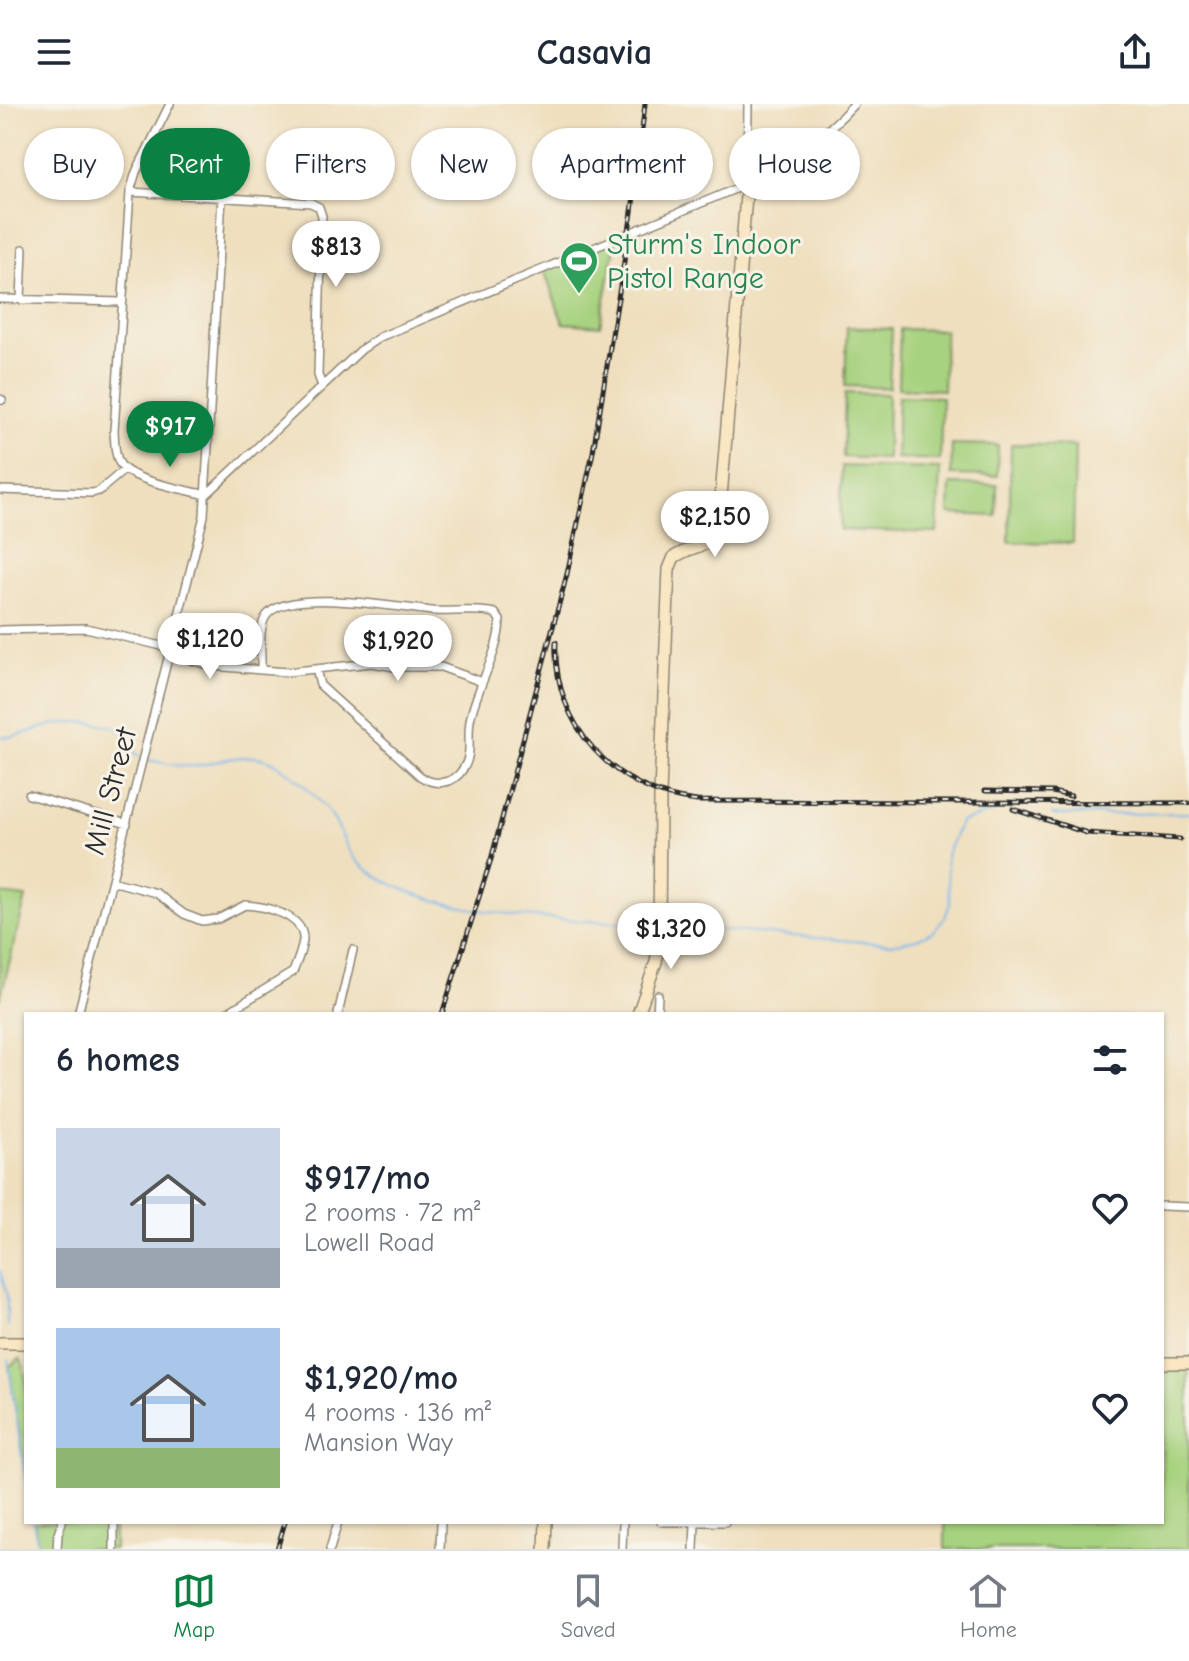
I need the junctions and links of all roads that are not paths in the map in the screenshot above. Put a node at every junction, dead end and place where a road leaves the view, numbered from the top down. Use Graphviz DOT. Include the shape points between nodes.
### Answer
graph roads {
  1 [pos="170,104"];
  2 [pos="748,104"];
  3 [pos="854,104"];
  4 [pos="748,128"];
  5 [pos="832,128"];
  6 [pos="130,192"];
  7 [pos="729,192"];
  8 [pos="140,193"];
  9 [pos="250,199"];
  10 [pos="222,200"];
  11 [pos="746,200"];
  12 [pos="23,249"];
  13 [pos="0,299"];
  14 [pos="21,300"];
  15 [pos="121,302"];
  16 [pos="322,386"];
  17 [pos="124,470"];
  18 [pos="0,490"];
  19 [pos="206,495"];
  20 [pos="0,630"];
  21 [pos="172,650"];
  22 [pos="316,669"];
  23 [pos="261,670"];
  24 [pos="482,682"];
  25 [pos="29,795"];
  26 [pos="127,824"];
  27 [pos="112,881"];
  28 [pos="353,950"];
  29 [pos="658,995"];
  30 [pos="79,1012"];
  31 [pos="228,1012"];
  32 [pos="338,1012"];
  33 [pos="639,1012"];
  34 [pos="657,1012"];
  35 [pos="1164,1206"];
  36 [pos="1189,1207"];
  37 [pos="0,1343"];
  38 [pos="24,1343"];
  39 [pos="1164,1363"];
  40 [pos="1189,1363"];
  41 [pos="61,1524"];
  42 [pos="114,1524"];
  43 [pos="337,1524"];
  44 [pos="441,1524"];
  45 [pos="546,1524"];
  46 [pos="623,1524"];
  47 [pos="695,1524"];
  48 [pos="57,1549"];
  49 [pos="114,1549"];
  50 [pos="330,1549"];
  51 [pos="440,1549"];
  52 [pos="545,1549"];
  53 [pos="622,1549"];
  54 [pos="694,1549"];
  1 -- 6 [label="street"];
  2 -- 4 [label="street"];
  3 -- 5 [label="street"];
  6 -- 8 [label="street"];
  6 -- 15 [label="street"];
  7 -- 16 [label="street" via="380,337"];
  9 -- 16 [label="street" via="319,207"];
  10 -- 19 [label="street, Mill Street"];
  11 -- 33 [label="street" via="716,529 707,543 674,557 669,569 659,920 656,962"];
  12 -- 14 [label="street"];
  13 -- 14 [label="street"];
  14 -- 15 [label="street"];
  15 -- 17 [label="street" via="114,431"];
  16 -- 19 [label="street"];
  17 -- 18 [label="street" via="92,493"];
  17 -- 19 [label="street"];
  19 -- 21 [label="street, Mill Street"];
  20 -- 21 [label="street" via="86,628"];
  21 -- 23 [label="street" via="202,664"];
  21 -- 26 [label="street, Mill Street"];
  22 -- 23 [label="street"];
  22 -- 24 [label="street" via="372,663 441,667"];
  22 -- 24 [label="street" via="326,691 433,782 455,778 465,766 471,715"];
  23 -- 24 [label="street" via="269,613 326,601 362,601 499,617"];
  25 -- 26 [label="street"];
  26 -- 27 [label="street, Mill Street"];
  27 -- 30 [label="street, Mill Street"];
  27 -- 31 [label="street" via="156,893 202,921 245,905 293,919 303,938 293,972"];
  28 -- 32 [label="street"];
  29 -- 34 [label="street"];
  35 -- 36 [label="street"];
  37 -- 38 [label="street"];
  39 -- 40 [label="street"];
  41 -- 48 [label="street"];
  42 -- 49 [label="street"];
  43 -- 50 [label="street"];
  44 -- 51 [label="street"];
  45 -- 52 [label="street"];
  46 -- 53 [label="street"];
  47 -- 54 [label="street"];
}
